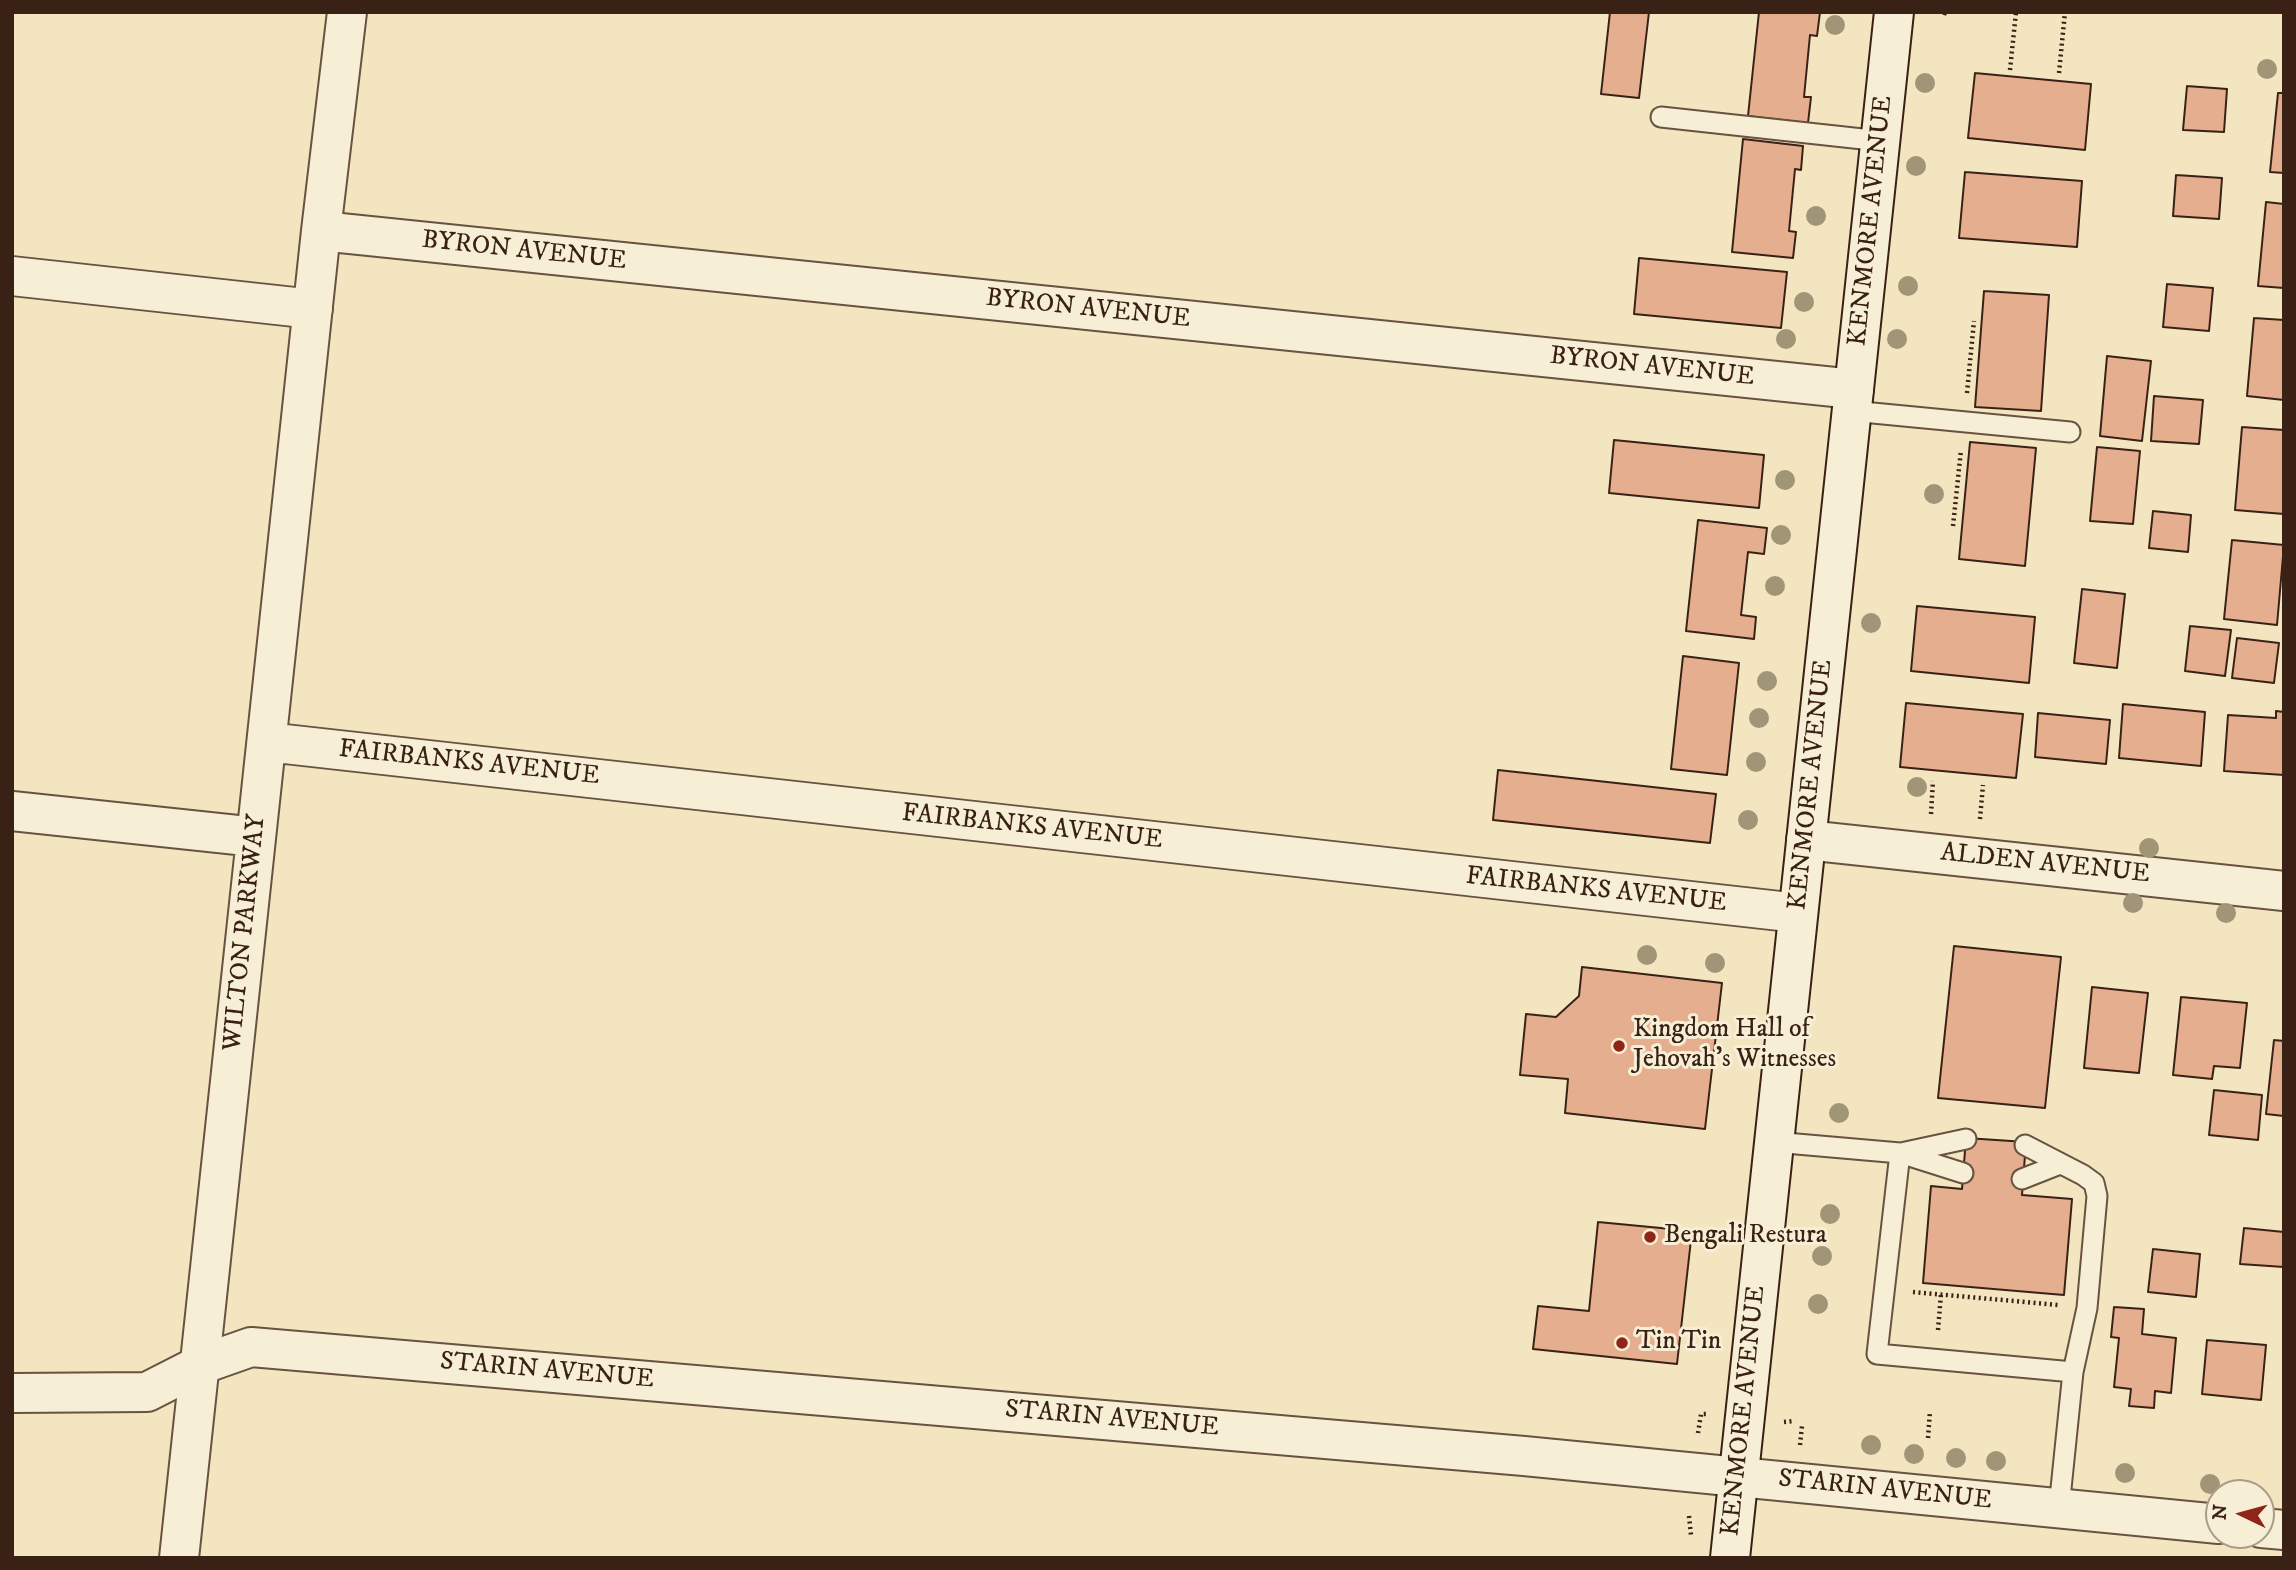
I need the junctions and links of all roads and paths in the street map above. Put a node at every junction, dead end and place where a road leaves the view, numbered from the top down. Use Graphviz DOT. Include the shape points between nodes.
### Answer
graph roads {
  1 [pos="347,12"];
  2 [pos="1894,12"];
  3 [pos="2016,12"];
  4 [pos="2065,12"];
  5 [pos="2010,70"];
  6 [pos="2059,73"];
  7 [pos="1661,117"];
  8 [pos="1881,141"];
  9 [pos="321,231"];
  10 [pos="12,276"];
  11 [pos="313,309"];
  12 [pos="1853,400"];
  13 [pos="2070,432"];
  14 [pos="267,742"];
  15 [pos="1933,781"];
  16 [pos="1983,785"];
  17 [pos="12,811"];
  18 [pos="1930,821"];
  19 [pos="1979,826"];
  20 [pos="256,837"];
  21 [pos="1806,840"];
  22 [pos="2284,891"];
  23 [pos="1798,913"];
  24 [pos="1966,1139"];
  25 [pos="1774,1142"];
  26 [pos="2025,1145"];
  27 [pos="1900,1153"];
  28 [pos="2060,1164"];
  29 [pos="1963,1173"];
  30 [pos="2022,1179"];
  31 [pos="1913,1292"];
  32 [pos="1941,1294"];
  33 [pos="2059,1306"];
  34 [pos="1937,1334"];
  35 [pos="200,1365"];
  36 [pos="2073,1372"];
  37 [pos="12,1394"];
  38 [pos="1930,1411"];
  39 [pos="1701,1414"];
  40 [pos="1795,1421"];
  41 [pos="1784,1422"];
  42 [pos="1802,1426"];
  43 [pos="1697,1437"];
  44 [pos="1928,1438"];
  45 [pos="1799,1450"];
  46 [pos="1738,1476"];
  47 [pos="2059,1508"];
  48 [pos="1689,1516"];
  49 [pos="2205,1523"];
  50 [pos="1691,1537"];
  51 [pos="179,1558"];
  52 [pos="1730,1558"];
  1 -- 9 [label="street"];
  2 -- 8 [label="street, KENMORE AVENUE"];
  3 -- 5 [label="path"];
  4 -- 6 [label="path"];
  7 -- 8 [label="lane"];
  8 -- 12 [label="street, KENMORE AVENUE"];
  9 -- 11 [label="street, WILTON PARKWAY"];
  9 -- 12 [label="street, BYRON AVENUE"];
  10 -- 11 [label="street"];
  11 -- 14 [label="street, WILTON PARKWAY"];
  12 -- 13 [label="lane"];
  12 -- 21 [label="street, KENMORE AVENUE"];
  14 -- 20 [label="street, WILTON PARKWAY"];
  14 -- 23 [label="street, FAIRBANKS AVENUE"];
  15 -- 18 [label="path"];
  16 -- 19 [label="path"];
  17 -- 20 [label="street"];
  20 -- 35 [label="street, WILTON PARKWAY"];
  21 -- 22 [label="street, ALDEN AVENUE"];
  21 -- 23 [label="street, KENMORE AVENUE"];
  23 -- 25 [label="street, KENMORE AVENUE"];
  24 -- 27 [label="lane"];
  25 -- 27 [label="lane"];
  25 -- 46 [label="street, KENMORE AVENUE"];
  26 -- 28 [label="lane"];
  27 -- 29 [label="lane"];
  27 -- 36 [label="lane" via="1877,1354"];
  28 -- 30 [label="lane"];
  28 -- 36 [label="lane" via="2094,1183 2097,1196 2087,1308"];
  31 -- 32 [label="path"];
  32 -- 33 [label="path"];
  32 -- 34 [label="path"];
  35 -- 37 [label="street, STARIN AVENUE" via="146,1392"];
  35 -- 46 [label="street, STARIN AVENUE" via="251,1347"];
  35 -- 51 [label="street, WILTON PARKWAY"];
  36 -- 47 [label="lane"];
  38 -- 44 [label="path"];
  39 -- 43 [label="path"];
  40 -- 41 [label="path"];
  42 -- 45 [label="path"];
  46 -- 47 [label="street, STARIN AVENUE"];
  46 -- 52 [label="street, KENMORE AVENUE"];
  47 -- 49 [label="street, STARIN AVENUE"];
  48 -- 50 [label="path"];
}
